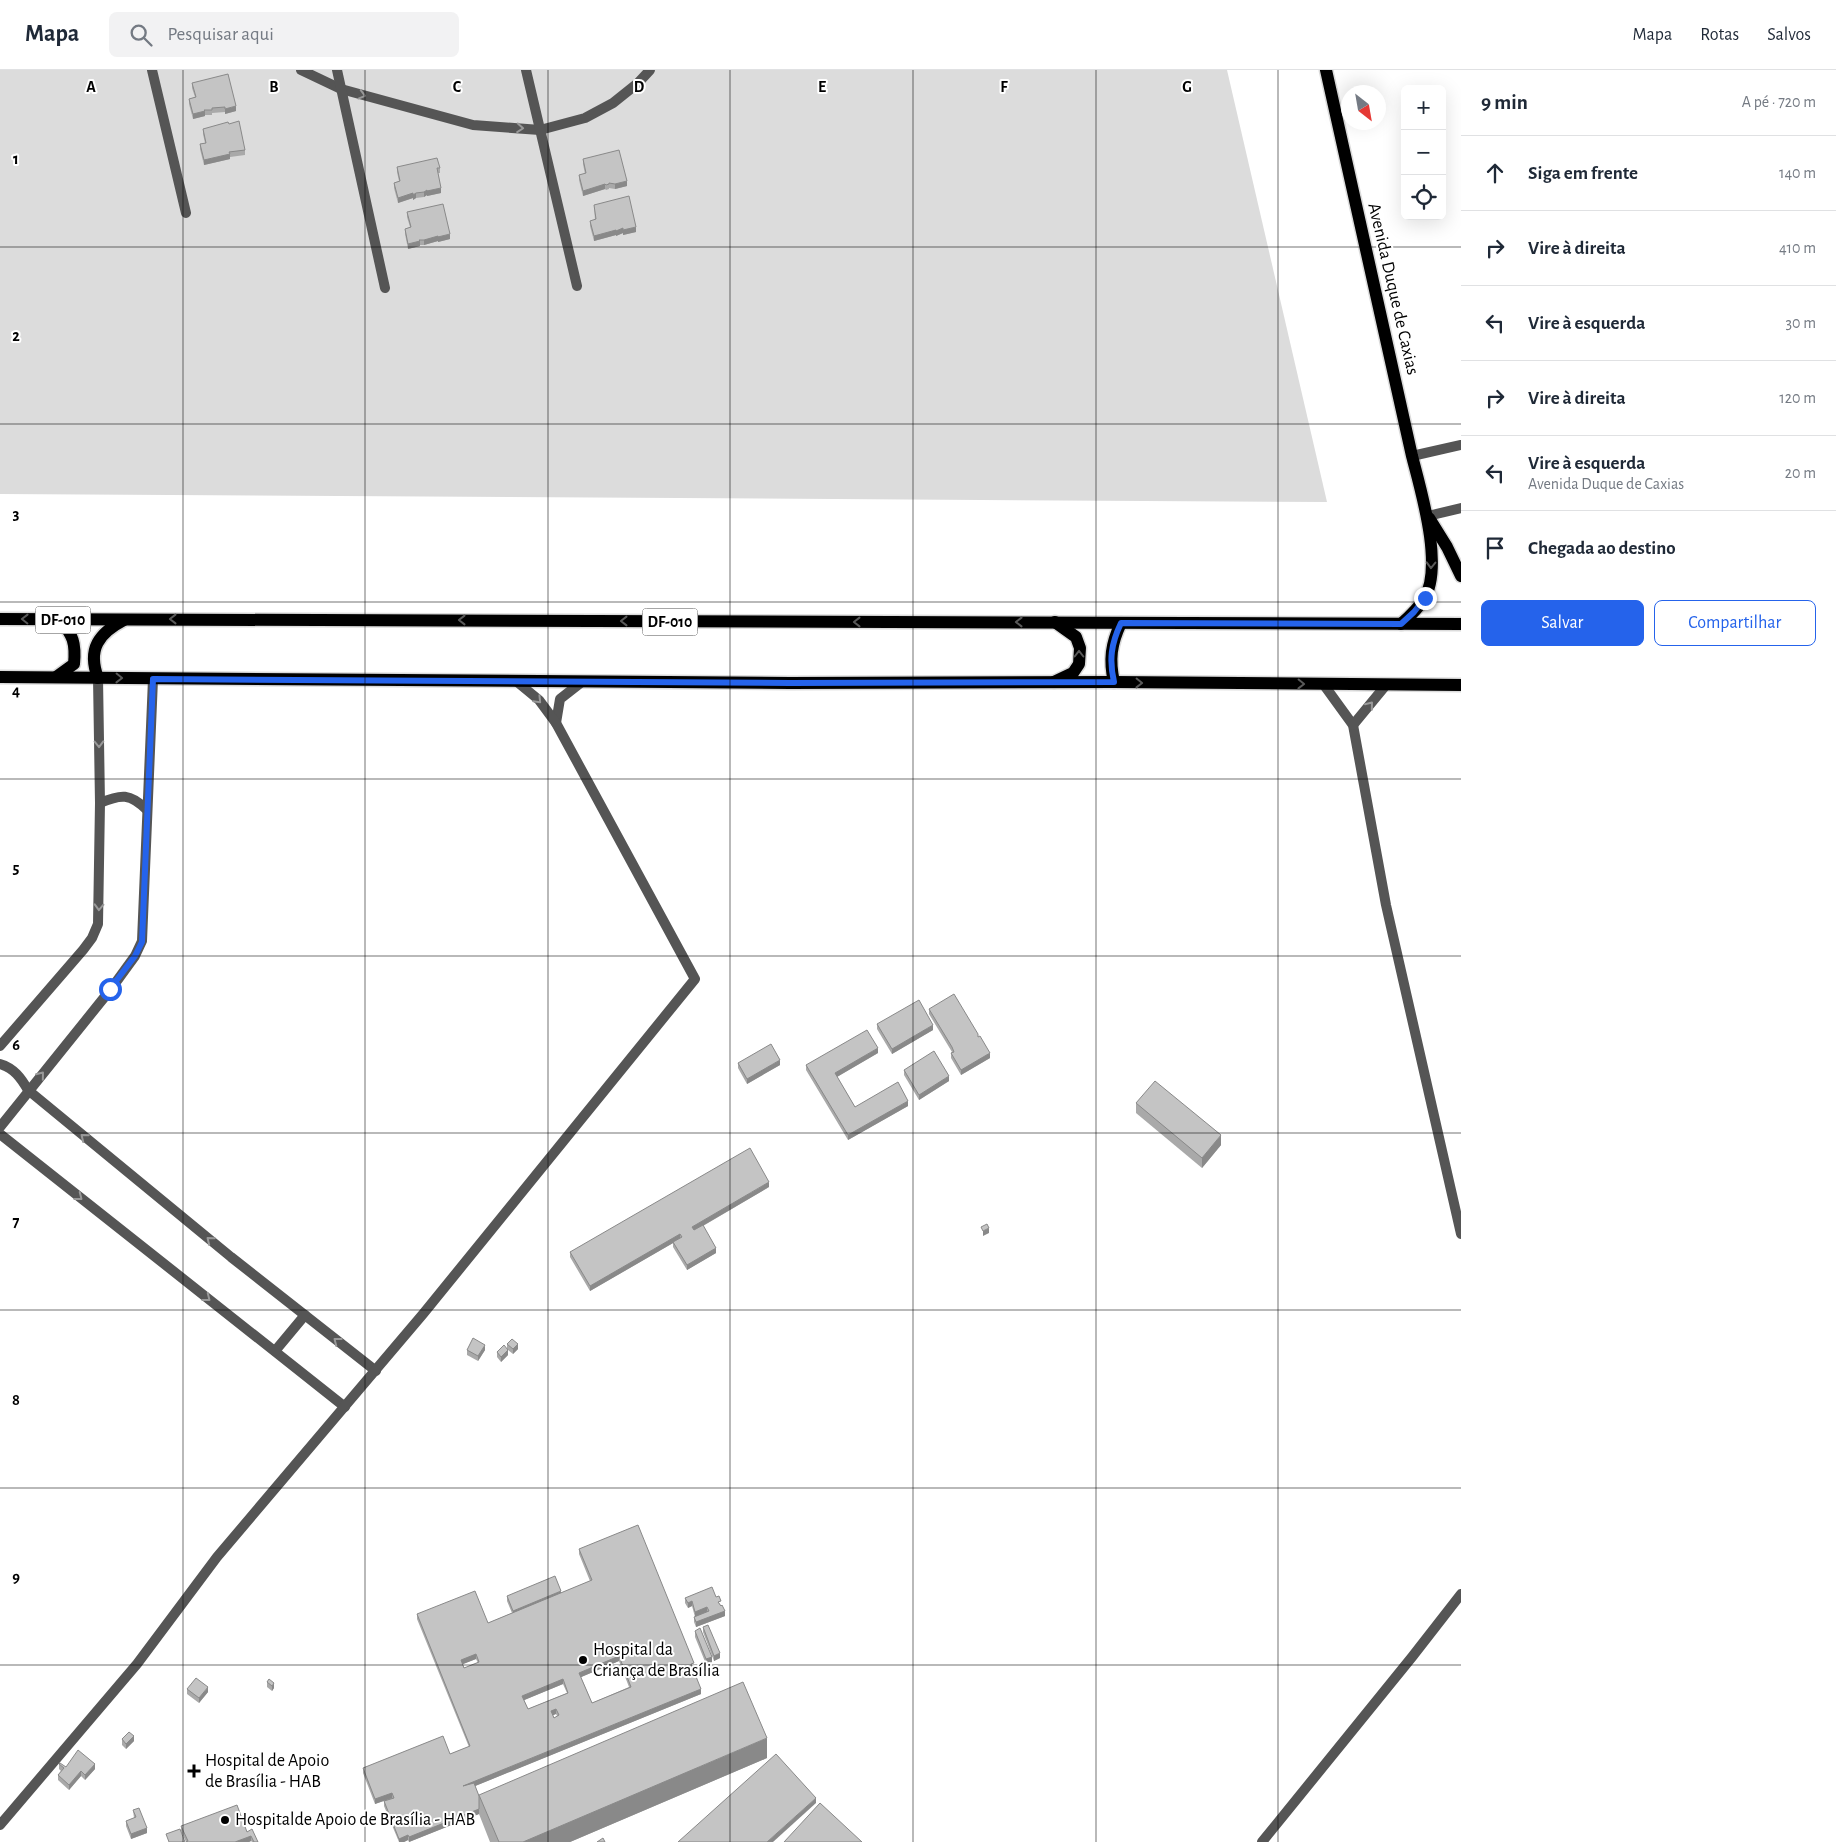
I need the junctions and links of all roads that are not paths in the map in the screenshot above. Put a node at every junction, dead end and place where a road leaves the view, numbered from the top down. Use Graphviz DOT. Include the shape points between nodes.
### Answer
graph roads {
  1 [pos="152,70"];
  2 [pos="301,70"];
  3 [pos="337,70"];
  4 [pos="526,70"];
  5 [pos="650,70"];
  6 [pos="1326,70"];
  7 [pos="341,89"];
  8 [pos="540,130"];
  9 [pos="186,213"];
  10 [pos="577,286"];
  11 [pos="385,288"];
  12 [pos="1461,445"];
  13 [pos="1412,456"];
  14 [pos="1461,508"];
  15 [pos="1428,516"];
  16 [pos="1461,576"];
  17 [pos="0,619"];
  18 [pos="126,619"];
  19 [pos="60,620"];
  20 [pos="1055,622"];
  21 [pos="1121,623"];
  22 [pos="1401,624"];
  23 [pos="1461,624"];
  24 [pos="0,677"];
  25 [pos="56,677"];
  26 [pos="98,678"];
  27 [pos="153,679"];
  28 [pos="516,681"];
  29 [pos="583,681"];
  30 [pos="1114,682"];
  31 [pos="1052,683"];
  32 [pos="1324,685"];
  33 [pos="1386,685"];
  34 [pos="1461,685"];
  35 [pos="556,723"];
  36 [pos="1353,725"];
  37 [pos="100,803"];
  38 [pos="147,810"];
  39 [pos="0,1046"];
  40 [pos="0,1064"];
  41 [pos="28,1090"];
  42 [pos="0,1127"];
  43 [pos="0,1134"];
  44 [pos="1461,1234"];
  45 [pos="304,1315"];
  46 [pos="275,1351"];
  47 [pos="376,1371"];
  48 [pos="345,1407"];
  49 [pos="1461,1594"];
  50 [pos="0,1825"];
  51 [pos="1262,1842"];
  1 -- 9 [label="street"];
  2 -- 7 [label="street"];
  3 -- 7 [label="street"];
  4 -- 8 [label="street"];
  5 -- 8 [label="street" via="613,103 585,118"];
  6 -- 13 [label="main road, Avenida Duque de Caxias"];
  7 -- 8 [label="street, one-way" via="474,125"];
  7 -- 11 [label="street"];
  8 -- 10 [label="street"];
  12 -- 13 [label="street"];
  13 -- 15 [label="main road, Avenida Duque de Caxias"];
  14 -- 15 [label="street"];
  15 -- 16 [label="main road, Avenida Duque de Caxias"];
  15 -- 22 [label="main road, Avenida Duque de Caxias, one-way" via="1432,561 1430,583 1425,598"];
  19 -- 17 [label="main road, DF-010, one-way"];
  18 -- 19 [label="main road, DF-010"];
  20 -- 18 [label="main road, DF-010, one-way"];
  18 -- 26 [label="main road" via="108,628 100,638 93,659"];
  19 -- 25 [label="main road" via="72,634 75,651 74,664"];
  20 -- 21 [label="main road, DF-010"];
  31 -- 20 [label="main road, one-way" via="1073,673 1079,664 1080,648 1076,637"];
  21 -- 22 [label="main road, DF-010"];
  21 -- 30 [label="main road" via="1111,651"];
  22 -- 23 [label="main road, DF-010"];
  24 -- 25 [label="main road"];
  25 -- 26 [label="main road"];
  26 -- 27 [label="main road, one-way"];
  26 -- 37 [label="street, one-way"];
  27 -- 28 [label="main road"];
  27 -- 38 [label="street"];
  28 -- 29 [label="main road"];
  28 -- 35 [label="street, one-way" via="539,700"];
  29 -- 31 [label="main road"];
  29 -- 35 [label="street" via="560,699"];
  30 -- 31 [label="main road"];
  30 -- 32 [label="main road, one-way"];
  32 -- 33 [label="main road"];
  32 -- 36 [label="street"];
  33 -- 34 [label="main road"];
  36 -- 33 [label="street, one-way"];
  35 -- 47 [label="street" via="695,979"];
  36 -- 44 [label="street" via="1386,905"];
  37 -- 38 [label="street" via="112,798 132,798"];
  37 -- 39 [label="street, one-way" via="98,924 92,938 71,965"];
  41 -- 38 [label="street, one-way" via="110,989 142,942"];
  40 -- 41 [label="street" via="12,1069"];
  41 -- 42 [label="street"];
  45 -- 41 [label="street, one-way"];
  43 -- 46 [label="street, one-way"];
  45 -- 46 [label="street"];
  47 -- 45 [label="street, one-way"];
  46 -- 48 [label="street"];
  47 -- 48 [label="street"];
  48 -- 50 [label="street" via="217,1557 137,1664"];
  49 -- 51 [label="street"];
}
